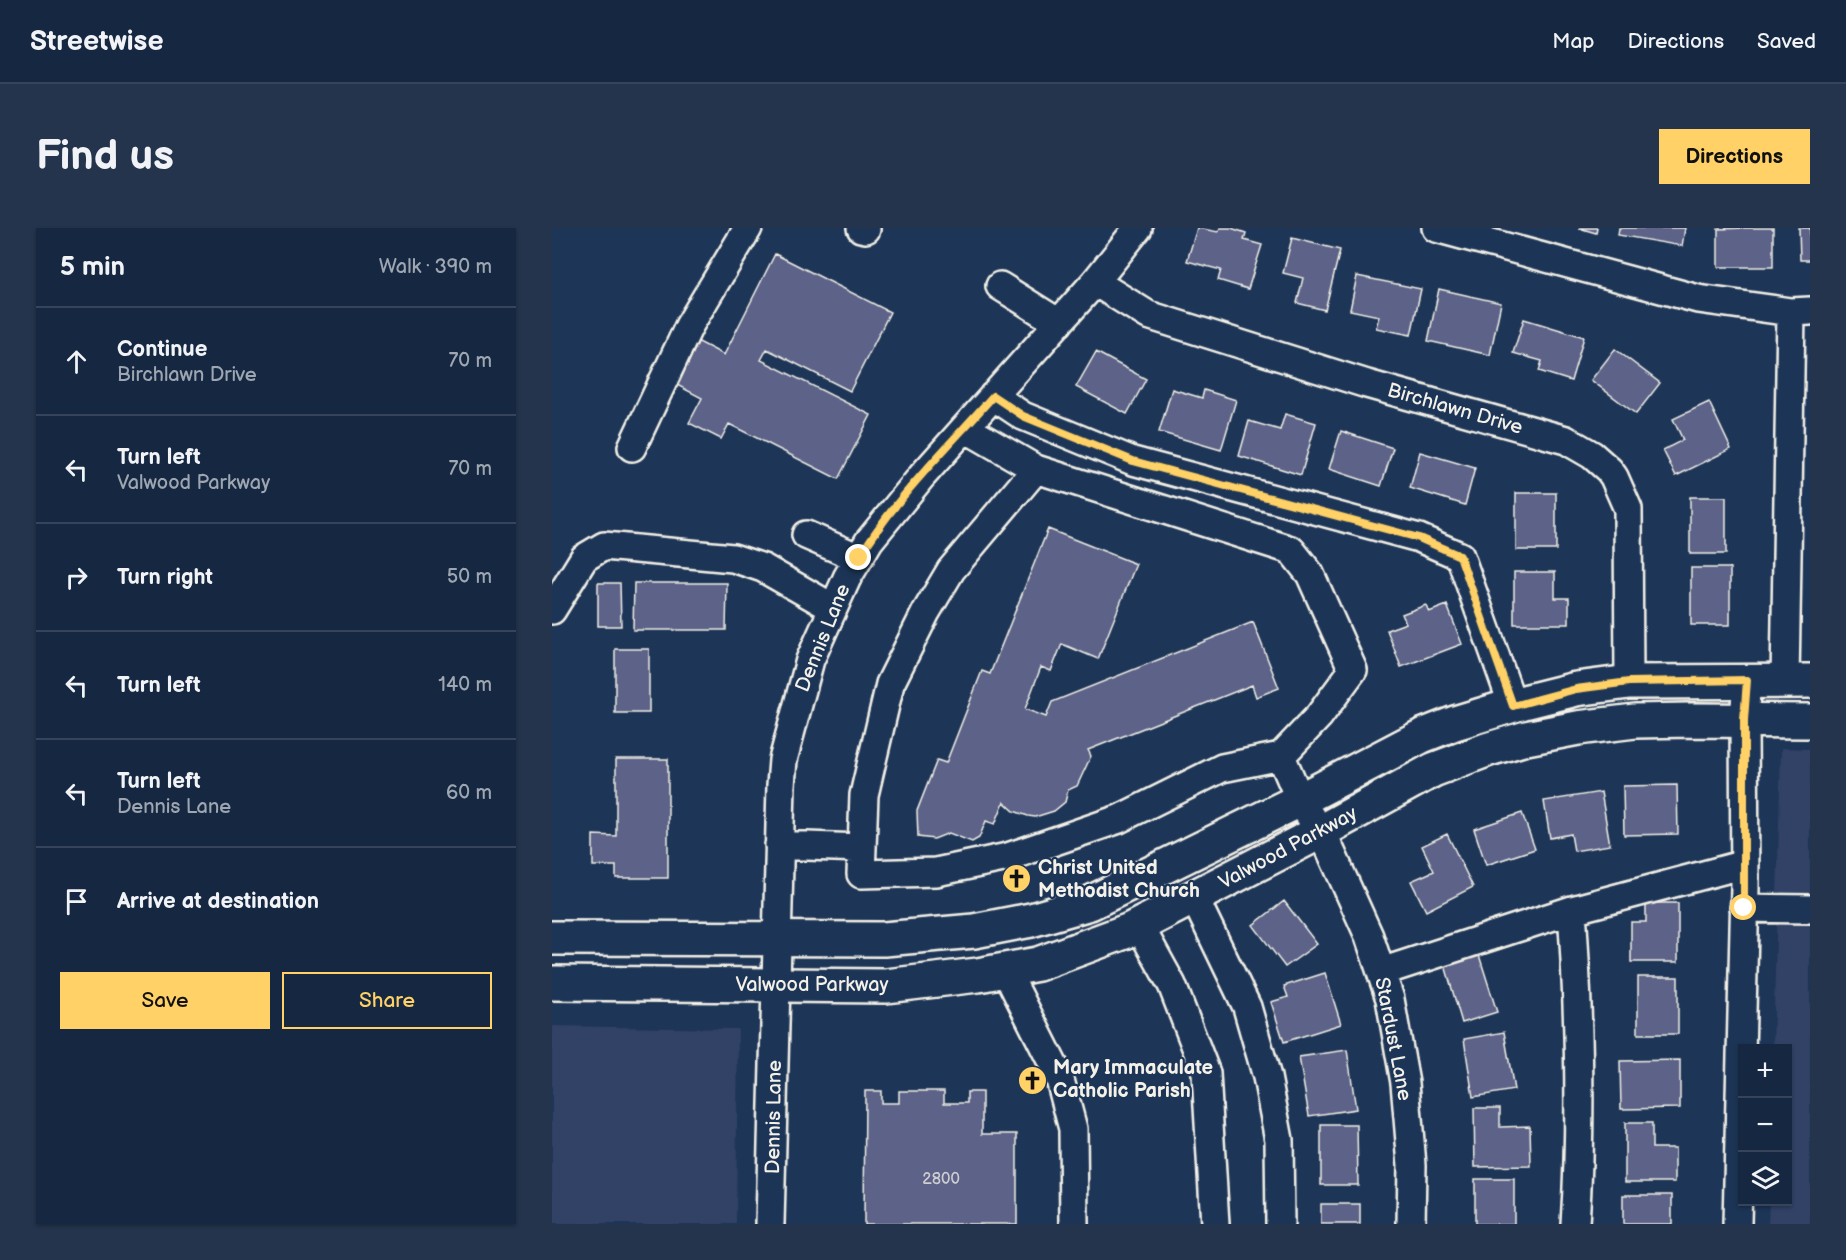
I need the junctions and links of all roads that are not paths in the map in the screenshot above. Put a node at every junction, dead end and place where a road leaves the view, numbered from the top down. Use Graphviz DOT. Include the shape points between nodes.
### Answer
graph roads {
  1 [pos="748,228"];
  2 [pos="1138,228"];
  3 [pos="1436,228"];
  4 [pos="1095,282"];
  5 [pos="1000,286"];
  6 [pos="1800,311"];
  7 [pos="1059,323"];
  8 [pos="993,396"];
  9 [pos="965,428"];
  10 [pos="632,447"];
  11 [pos="1036,469"];
  12 [pos="806,535"];
  13 [pos="859,558"];
  14 [pos="833,608"];
  15 [pos="552,609"];
  16 [pos="1747,680"];
  17 [pos="1798,681"];
  18 [pos="1629,682"];
  19 [pos="1513,706"];
  20 [pos="1744,720"];
  21 [pos="1810,721"];
  22 [pos="1281,756"];
  23 [pos="1300,800"];
  24 [pos="1320,832"];
  25 [pos="779,845"];
  26 [pos="862,848"];
  27 [pos="1744,864"];
  28 [pos="1194,897"];
  29 [pos="1744,908"];
  30 [pos="1810,909"];
  31 [pos="1572,910"];
  32 [pos="1139,925"];
  33 [pos="552,938"];
  34 [pos="778,940"];
  35 [pos="1005,969"];
  36 [pos="1381,972"];
  37 [pos="552,983"];
  38 [pos="776,986"];
  39 [pos="770,1224"];
  40 [pos="1074,1224"];
  41 [pos="1215,1224"];
  42 [pos="1280,1224"];
  43 [pos="1411,1224"];
  44 [pos="1575,1224"];
  45 [pos="1737,1224"];
  1 -- 10 [label="street" via="689,326"];
  2 -- 4 [label="street, Dennis Lane"];
  3 -- 6 [label="street" via="1698,299"];
  4 -- 7 [label="street, Dennis Lane"];
  4 -- 18 [label="street, Birchlawn Drive" via="1148,315 1367,384 1566,440 1592,455 1614,477 1628,509"];
  5 -- 7 [label="street"];
  6 -- 17 [label="street"];
  7 -- 8 [label="street, Dennis Lane"];
  8 -- 9 [label="street, Dennis Lane"];
  8 -- 19 [label="street" via="1023,416 1133,461 1419,538 1460,556"];
  9 -- 11 [label="street"];
  9 -- 13 [label="street, Dennis Lane"];
  11 -- 22 [label="street" via="1291,550 1310,574 1353,670 1319,716"];
  11 -- 26 [label="street" via="951,570 890,684 864,795"];
  12 -- 13 [label="street"];
  13 -- 14 [label="street, Dennis Lane"];
  14 -- 15 [label="street" via="763,568 733,558 604,546 584,558"];
  14 -- 25 [label="street, Dennis Lane" via="810,660 783,760"];
  16 -- 17 [label="main road, Valwood Parkway"];
  16 -- 18 [label="main road, Valwood Parkway"];
  16 -- 20 [label="street"];
  18 -- 19 [label="main road, Valwood Parkway" via="1576,689"];
  19 -- 23 [label="main road, Valwood Parkway" via="1422,736"];
  20 -- 21 [label="main road, Valwood Parkway"];
  20 -- 24 [label="main road, Valwood Parkway" via="1635,721 1526,738 1433,770"];
  20 -- 27 [label="street"];
  22 -- 23 [label="street, Stardust Lane"];
  22 -- 26 [label="street" via="1222,768 1119,819 1008,857 936,872 861,874"];
  23 -- 24 [label="street, Stardust Lane"];
  23 -- 34 [label="main road, Valwood Parkway" via="1090,903 1031,920 974,931 884,939"];
  24 -- 28 [label="main road, Valwood Parkway"];
  24 -- 36 [label="street, Stardust Lane" via="1369,936"];
  25 -- 26 [label="street"];
  25 -- 34 [label="street, Dennis Lane"];
  27 -- 29 [label="street"];
  27 -- 31 [label="street"];
  28 -- 32 [label="main road, Valwood Parkway"];
  28 -- 42 [label="street" via="1246,1007 1267,1077 1279,1140"];
  29 -- 30 [label="street"];
  29 -- 45 [label="street"];
  31 -- 36 [label="street"];
  31 -- 44 [label="street" via="1578,989"];
  32 -- 35 [label="main road, Valwood Parkway" via="1038,964"];
  32 -- 41 [label="street" via="1172,984 1206,1073"];
  33 -- 34 [label="main road, Valwood Parkway"];
  34 -- 38 [label="street, Dennis Lane"];
  35 -- 38 [label="main road, Valwood Parkway" via="886,986"];
  35 -- 40 [label="street" via="1059,1076 1073,1129"];
  36 -- 43 [label="street, Stardust Lane" via="1390,999 1405,1083 1412,1165"];
  37 -- 38 [label="main road, Valwood Parkway"];
  38 -- 39 [label="street, Dennis Lane"];
}
